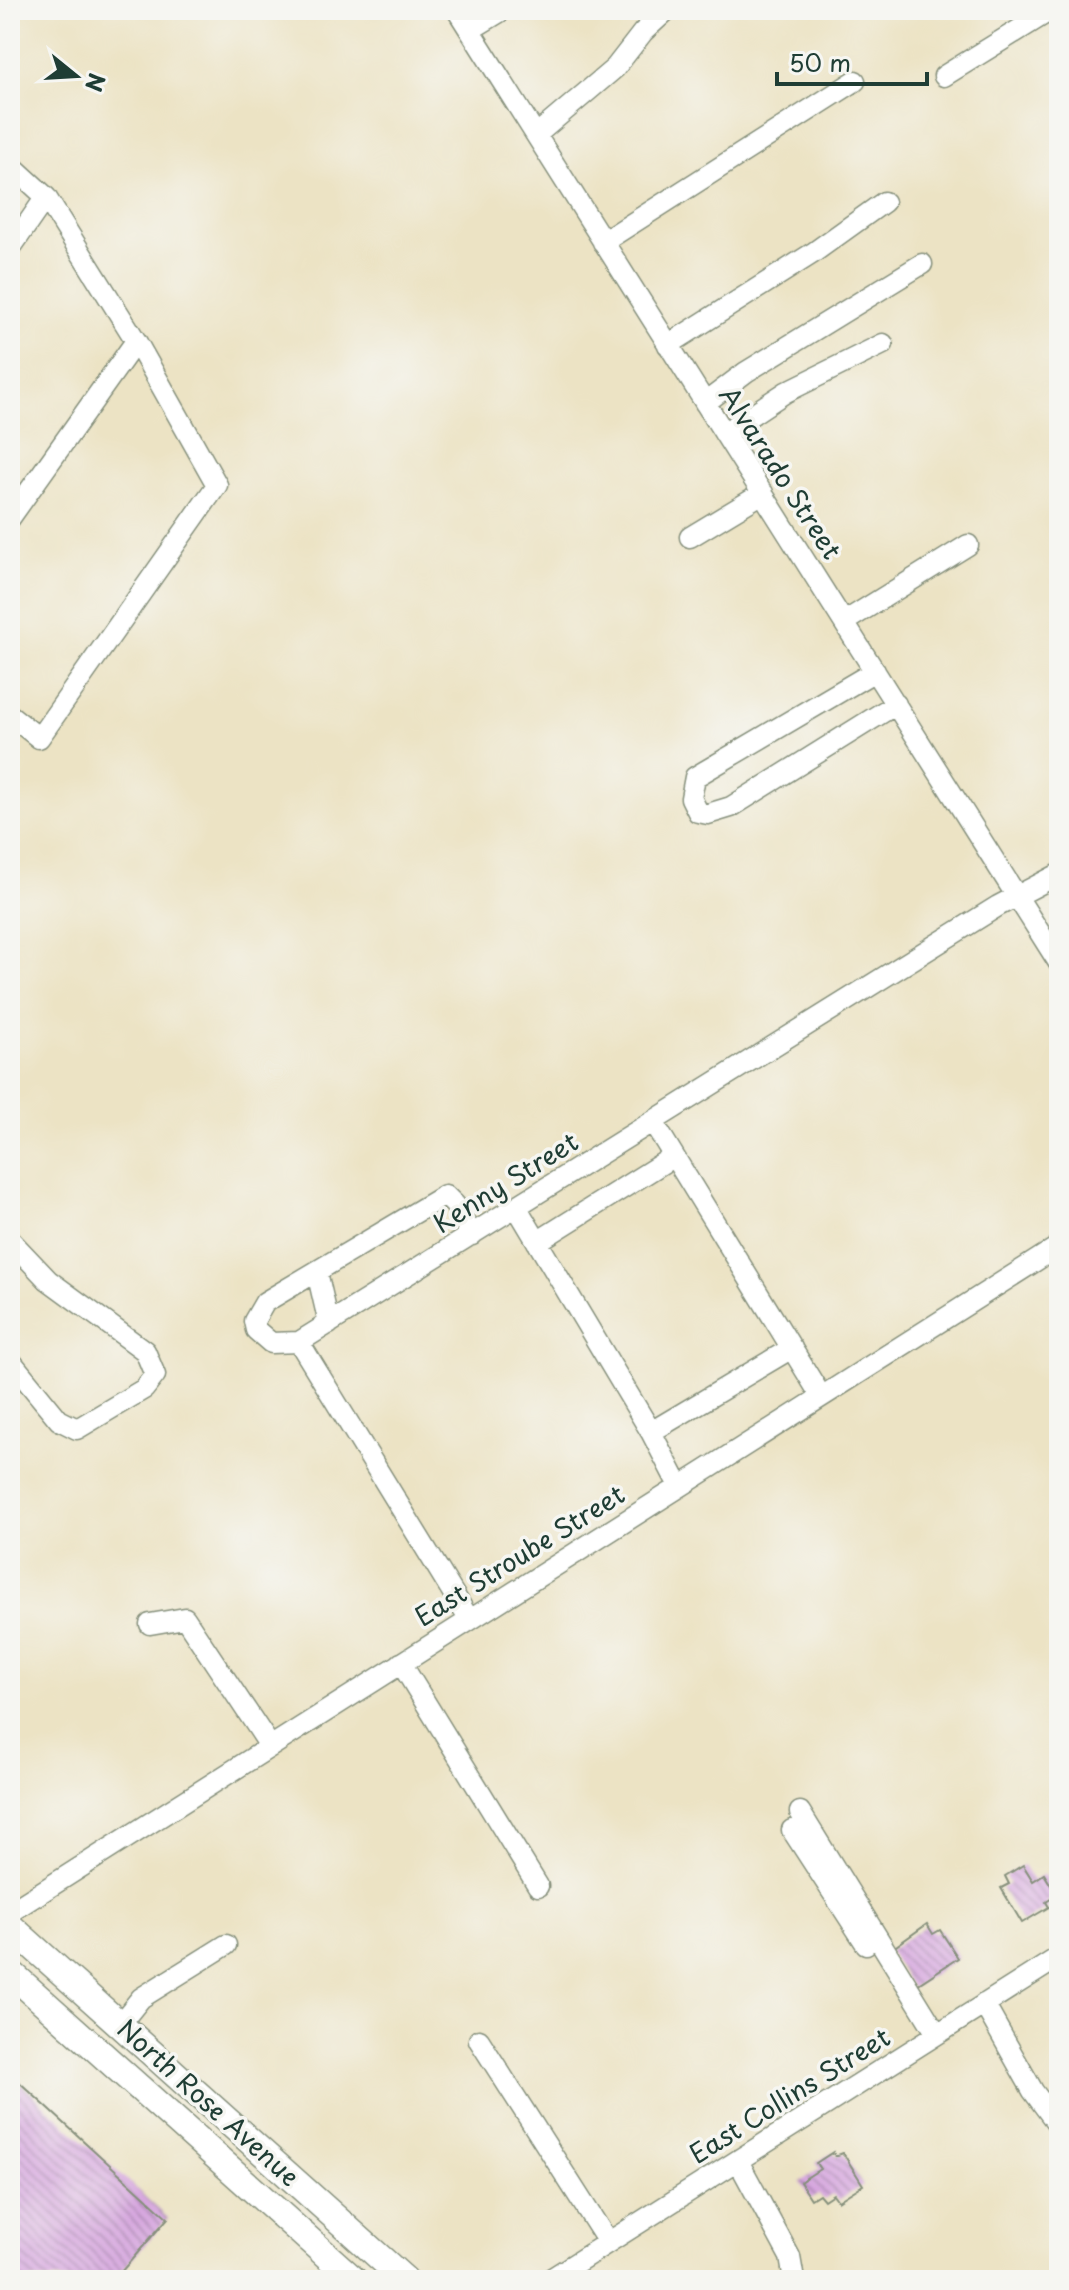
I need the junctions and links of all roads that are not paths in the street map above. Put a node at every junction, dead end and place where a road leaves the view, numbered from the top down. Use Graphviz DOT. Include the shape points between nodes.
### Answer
graph roads {
  1 [pos="457,10"];
  2 [pos="503,10"];
  3 [pos="667,10"];
  4 [pos="1051,10"];
  5 [pos="470,30"];
  6 [pos="944,76"];
  7 [pos="855,81"];
  8 [pos="536,135"];
  9 [pos="10,164"];
  10 [pos="46,197"];
  11 [pos="884,202"];
  12 [pos="603,242"];
  13 [pos="10,249"];
  14 [pos="922,264"];
  15 [pos="136,341"];
  16 [pos="883,344"];
  17 [pos="668,345"];
  18 [pos="705,403"];
  19 [pos="724,433"];
  20 [pos="763,493"];
  21 [pos="10,518"];
  22 [pos="690,537"];
  23 [pos="968,545"];
  24 [pos="844,622"];
  25 [pos="875,671"];
  26 [pos="896,704"];
  27 [pos="10,715"];
  28 [pos="1059,874"];
  29 [pos="1017,896"];
  30 [pos="1059,963"];
  31 [pos="653,1122"];
  32 [pos="674,1156"];
  33 [pos="517,1208"];
  34 [pos="472,1235"];
  35 [pos="10,1240"];
  36 [pos="537,1242"];
  37 [pos="1059,1246"];
  38 [pos="317,1272"];
  39 [pos="329,1324"];
  40 [pos="299,1342"];
  41 [pos="792,1348"];
  42 [pos="10,1360"];
  43 [pos="821,1396"];
  44 [pos="651,1432"];
  45 [pos="679,1486"];
  46 [pos="469,1619"];
  47 [pos="150,1624"];
  48 [pos="401,1663"];
  49 [pos="270,1746"];
  50 [pos="796,1821"];
  51 [pos="538,1886"];
  52 [pos="10,1912"];
  53 [pos="10,1926"];
  54 [pos="226,1945"];
  55 [pos="1059,1957"];
  56 [pos="10,1972"];
  57 [pos="984,2004"];
  58 [pos="120,2024"];
  59 [pos="933,2037"];
  60 [pos="479,2040"];
  61 [pos="1059,2126"];
  62 [pos="738,2161"];
  63 [pos="608,2242"];
  64 [pos="354,2280"];
  65 [pos="405,2280"];
  66 [pos="549,2280"];
  67 [pos="794,2280"];
  1 -- 5 [label="street, Alvarado Street"];
  2 -- 5 [label="street"];
  3 -- 8 [label="street" via="615,68"];
  4 -- 6 [label="street"];
  5 -- 8 [label="street, Alvarado Street"];
  7 -- 12 [label="street"];
  8 -- 12 [label="street, Alvarado Street"];
  9 -- 10 [label="street"];
  10 -- 13 [label="street"];
  10 -- 15 [label="street"];
  11 -- 17 [label="street"];
  12 -- 17 [label="street, Alvarado Street"];
  14 -- 18 [label="street"];
  15 -- 21 [label="street"];
  15 -- 27 [label="street" via="217,485 39,738"];
  16 -- 19 [label="street" via="786,392"];
  17 -- 18 [label="street, Alvarado Street"];
  18 -- 19 [label="street, Alvarado Street"];
  19 -- 20 [label="street, Alvarado Street"];
  20 -- 22 [label="street"];
  20 -- 24 [label="street, Alvarado Street"];
  23 -- 24 [label="street"];
  24 -- 25 [label="street, Alvarado Street"];
  25 -- 26 [label="street, Alvarado Street"];
  25 -- 26 [label="street" via="695,777 691,798 698,812 731,807"];
  26 -- 29 [label="street, Alvarado Street"];
  28 -- 29 [label="street, Kenny Street"];
  29 -- 30 [label="street, Alvarado Street"];
  29 -- 31 [label="street, Kenny Street"];
  31 -- 32 [label="street"];
  31 -- 33 [label="street, Kenny Street"];
  32 -- 36 [label="street"];
  32 -- 41 [label="street"];
  33 -- 34 [label="street, Kenny Street"];
  33 -- 36 [label="street"];
  34 -- 38 [label="street" via="445,1195"];
  34 -- 39 [label="street, Kenny Street"];
  35 -- 42 [label="street" via="48,1280 145,1351 155,1375 144,1389 77,1429 59,1420"];
  36 -- 44 [label="street"];
  37 -- 43 [label="street, East Stroube Street"];
  38 -- 39 [label="street"];
  38 -- 40 [label="street" via="265,1302 254,1321 271,1343"];
  39 -- 40 [label="street, Kenny Street"];
  40 -- 46 [label="street"];
  41 -- 43 [label="street"];
  41 -- 44 [label="street"];
  43 -- 45 [label="street, East Stroube Street"];
  44 -- 45 [label="street"];
  45 -- 46 [label="street, East Stroube Street"];
  46 -- 48 [label="street, East Stroube Street"];
  47 -- 49 [label="street" via="185,1618"];
  48 -- 49 [label="street, East Stroube Street"];
  48 -- 51 [label="street"];
  49 -- 52 [label="street, East Stroube Street"];
  50 -- 59 [label="street"];
  53 -- 58 [label="main road, North Rose Avenue"];
  54 -- 58 [label="street" via="141,1998"];
  55 -- 57 [label="street, East Collins Street"];
  56 -- 64 [label="main road, North Rose Avenue"];
  57 -- 59 [label="street, East Collins Street"];
  57 -- 61 [label="street"];
  58 -- 65 [label="main road, North Rose Avenue"];
  59 -- 62 [label="street, East Collins Street"];
  60 -- 63 [label="street"];
  62 -- 63 [label="street, East Collins Street"];
  62 -- 67 [label="street" via="790,2257"];
  63 -- 66 [label="street, East Collins Street"];
}
